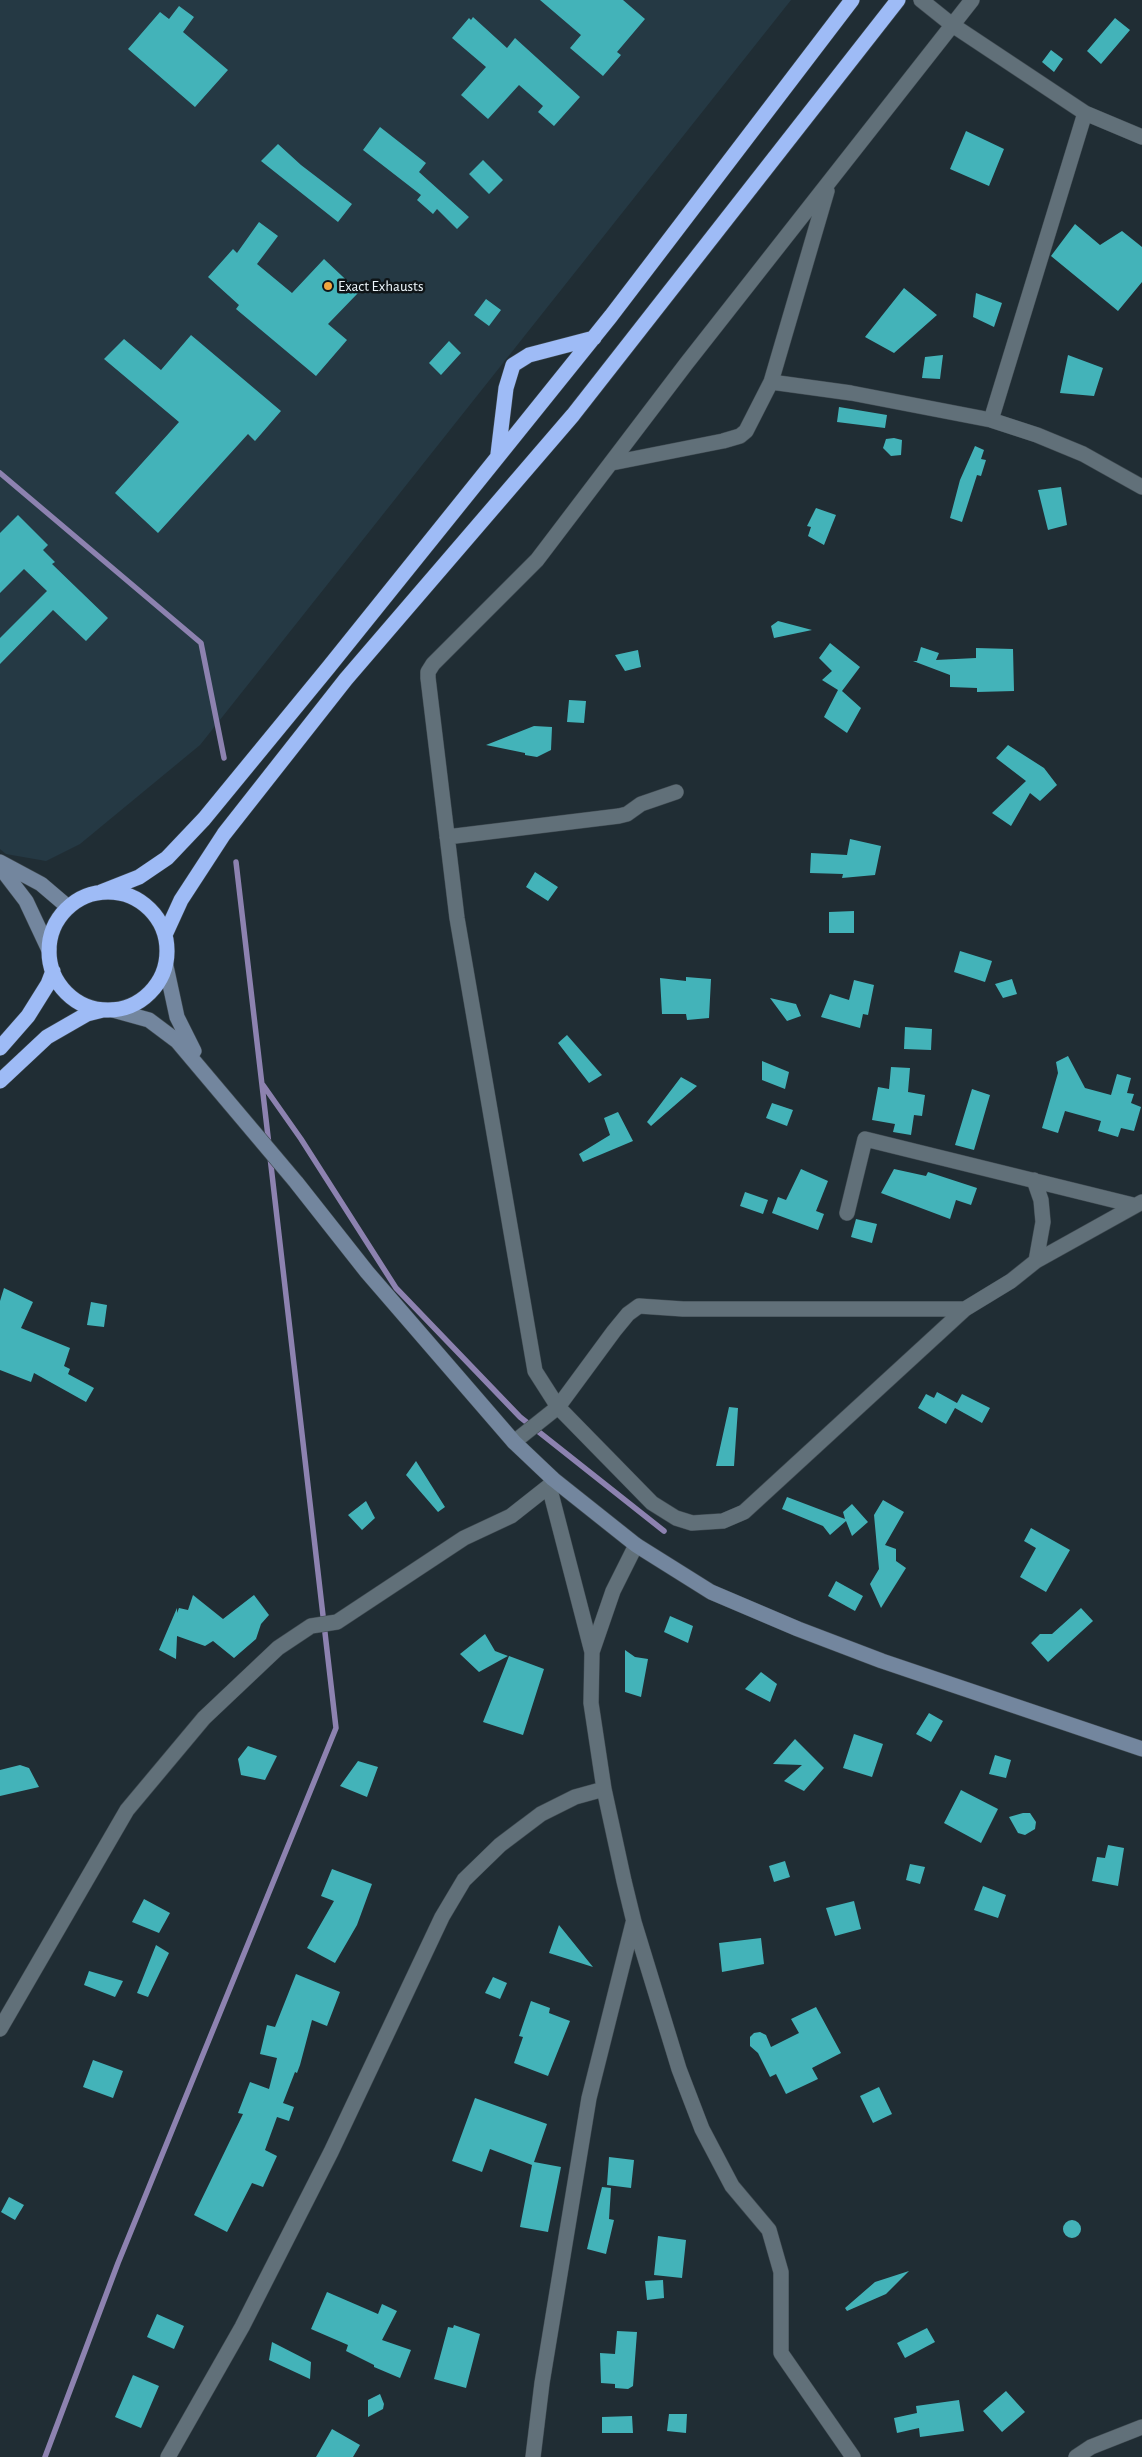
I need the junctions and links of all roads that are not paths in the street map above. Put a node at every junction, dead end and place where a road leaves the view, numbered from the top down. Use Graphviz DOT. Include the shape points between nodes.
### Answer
graph roads {
  1 [pos="852,0"];
  2 [pos="898,0"];
  3 [pos="922,0"];
  4 [pos="972,0"];
  5 [pos="951,24"];
  6 [pos="1085,113"];
  7 [pos="1142,137"];
  8 [pos="830,182"];
  9 [pos="594,338"];
  10 [pos="770,382"];
  11 [pos="991,420"];
  12 [pos="498,454"];
  13 [pos="612,463"];
  14 [pos="1142,487"];
  15 [pos="676,792"];
  16 [pos="447,837"];
  17 [pos="0,862"];
  18 [pos="0,867"];
  19 [pos="101,892"];
  20 [pos="68,907"];
  21 [pos="165,935"];
  22 [pos="49,950"];
  23 [pos="166,966"];
  24 [pos="53,971"];
  25 [pos="109,1010"];
  26 [pos="0,1048"];
  27 [pos="206,1073"];
  28 [pos="0,1081"];
  29 [pos="1034,1180"];
  30 [pos="1137,1203"];
  31 [pos="847,1212"];
  32 [pos="1036,1261"];
  33 [pos="964,1309"];
  34 [pos="558,1407"];
  35 [pos="514,1442"];
  36 [pos="551,1483"];
  37 [pos="636,1546"];
  38 [pos="592,1652"];
  39 [pos="1142,1749"];
  40 [pos="604,1789"];
  41 [pos="634,1922"];
  42 [pos="0,2029"];
  43 [pos="1142,2428"];
  44 [pos="168,2457"];
  45 [pos="533,2457"];
  46 [pos="853,2457"];
  47 [pos="1076,2457"];
  1 -- 9 [label="highway"];
  2 -- 21 [label="highway" via="573,415 346,679 224,834 181,900"];
  3 -- 5 [label="street"];
  4 -- 5 [label="street"];
  5 -- 6 [label="street"];
  5 -- 8 [label="street"];
  6 -- 7 [label="street"];
  6 -- 11 [label="street"];
  8 -- 10 [label="street"];
  8 -- 13 [label="street"];
  9 -- 12 [label="highway"];
  9 -- 12 [label="highway" via="529,355 513,365 506,388"];
  10 -- 11 [label="street" via="851,393"];
  10 -- 13 [label="street" via="746,431 740,436"];
  11 -- 14 [label="street" via="1083,454"];
  12 -- 19 [label="highway" via="204,819 167,858 139,877"];
  13 -- 16 [label="street" via="537,560 428,672"];
  15 -- 16 [label="street" via="641,804 619,816"];
  16 -- 34 [label="street" via="535,1371"];
  17 -- 20 [label="street" via="41,884"];
  18 -- 22 [label="street" via="26,901"];
  19 -- 20 [label="highway"];
  19 -- 21 [label="highway" via="115,892 141,902 152,911"];
  20 -- 22 [label="highway" via="54,927"];
  21 -- 23 [label="highway"];
  22 -- 24 [label="highway"];
  23 -- 25 [label="highway" via="158,983 146,996 130,1006"];
  23 -- 27 [label="street" via="177,1017"];
  24 -- 25 [label="highway" via="73,998 88,1006"];
  24 -- 26 [label="highway" via="28,1016"];
  25 -- 27 [label="street" via="149,1020 178,1041"];
  25 -- 28 [label="highway" via="87,1014 47,1037"];
  27 -- 35 [label="street" via="367,1272"];
  29 -- 30 [label="street"];
  29 -- 31 [label="street" via="864,1139"];
  29 -- 32 [label="street" via="1041,1200 1042,1222"];
  30 -- 32 [label="street"];
  32 -- 33 [label="street" via="1011,1281"];
  33 -- 34 [label="street" via="693,1309 639,1306 614,1331"];
  33 -- 34 [label="street" via="744,1512 723,1521 692,1523 676,1518 652,1503"];
  34 -- 35 [label="street"];
  35 -- 36 [label="street"];
  36 -- 37 [label="street"];
  36 -- 38 [label="street"];
  36 -- 42 [label="street" via="511,1516 464,1538 337,1622 312,1626 278,1648 204,1718 127,1810"];
  37 -- 38 [label="street" via="613,1591"];
  37 -- 39 [label="street" via="711,1592 798,1629 882,1661"];
  38 -- 40 [label="street" via="591,1702"];
  40 -- 41 [label="street"];
  40 -- 44 [label="street" via="574,1797 541,1814 500,1845 464,1880 442,1918 331,2152 246,2319"];
  41 -- 45 [label="street" via="589,2098 542,2383"];
  41 -- 46 [label="street" via="679,2069 702,2130 732,2186 768,2230 781,2272 781,2353"];
  43 -- 47 [label="street" via="1091,2447"];
}
